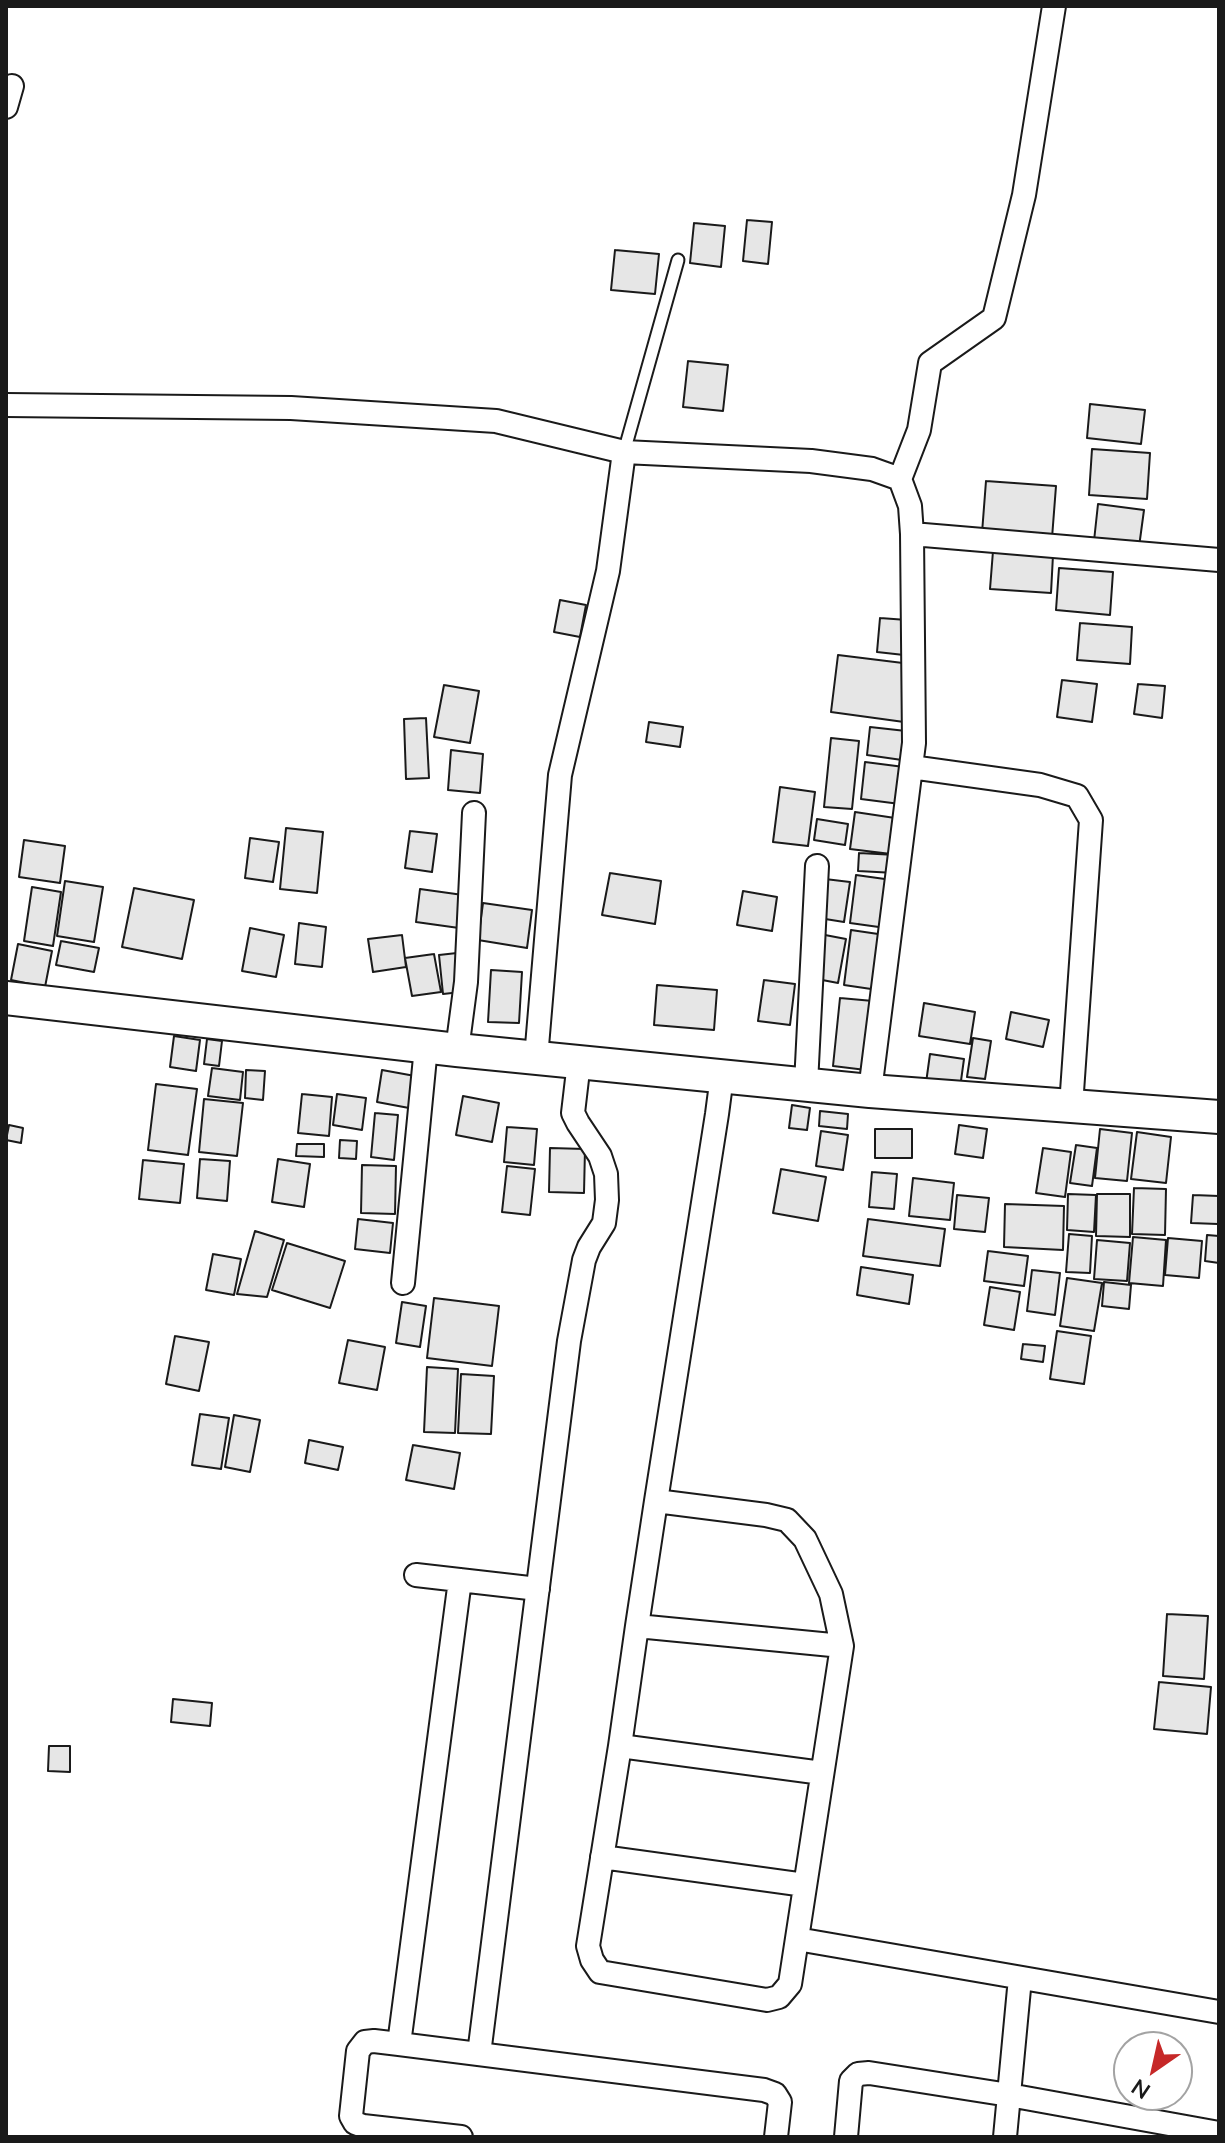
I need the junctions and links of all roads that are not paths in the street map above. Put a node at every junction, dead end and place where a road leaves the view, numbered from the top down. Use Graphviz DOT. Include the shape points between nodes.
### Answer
graph roads {
  1 [pos="1054,6"];
  2 [pos="678,260"];
  3 [pos="6,405"];
  4 [pos="624,452"];
  5 [pos="900,479"];
  6 [pos="912,534"];
  7 [pos="1219,560"];
  8 [pos="911,767"];
  9 [pos="474,813"];
  10 [pos="817,866"];
  11 [pos="6,998"];
  12 [pos="442,1048"];
  13 [pos="536,1058"];
  14 [pos="579,1062"];
  15 [pos="722,1076"];
  16 [pos="806,1084"];
  17 [pos="870,1091"];
  18 [pos="1071,1106"];
  19 [pos="1219,1117"];
  20 [pos="403,1283"];
  21 [pos="656,1501"];
  22 [pos="416,1575"];
  23 [pos="460,1580"];
  24 [pos="538,1589"];
  25 [pos="637,1626"];
  26 [pos="842,1646"];
  27 [pos="620,1746"];
  28 [pos="822,1773"];
  29 [pos="602,1857"];
  30 [pos="805,1885"];
  31 [pos="797,1939"];
  32 [pos="1020,1978"];
  33 [pos="1219,2012"];
  34 [pos="399,2044"];
  35 [pos="479,2054"];
  36 [pos="1009,2095"];
  37 [pos="1219,2133"];
  38 [pos="461,2137"];
  39 [pos="776,2137"];
  40 [pos="846,2137"];
  41 [pos="1005,2137"];
  1 -- 5 [label="street" via="1024,195 994,318 930,363 919,430"];
  2 -- 4 [label="lane"];
  3 -- 4 [label="street" via="291,408 496,421"];
  4 -- 5 [label="street" via="811,461 872,469"];
  4 -- 13 [label="street" via="608,571 560,775"];
  5 -- 6 [label="street" via="910,506"];
  6 -- 7 [label="street"];
  6 -- 8 [label="street"];
  8 -- 17 [label="street"];
  8 -- 18 [label="street" via="1040,785 1077,796 1091,820"];
  9 -- 12 [label="street" via="466,982"];
  10 -- 16 [label="street"];
  11 -- 12 [label="street"];
  12 -- 13 [label="street"];
  12 -- 20 [label="street"];
  13 -- 14 [label="street"];
  14 -- 15 [label="street"];
  14 -- 24 [label="street" via="573,1113 600,1156 607,1200 604,1223 584,1260 569,1341"];
  15 -- 16 [label="street"];
  15 -- 21 [label="street"];
  16 -- 17 [label="street"];
  17 -- 18 [label="street"];
  18 -- 19 [label="street"];
  21 -- 25 [label="street"];
  21 -- 26 [label="street" via="787,1520 805,1539 831,1594"];
  22 -- 23 [label="street"];
  23 -- 24 [label="street"];
  23 -- 34 [label="street"];
  24 -- 35 [label="street"];
  25 -- 26 [label="street"];
  25 -- 27 [label="street"];
  26 -- 28 [label="street"];
  27 -- 28 [label="street"];
  27 -- 29 [label="street"];
  28 -- 30 [label="street"];
  29 -- 30 [label="street"];
  29 -- 31 [label="street" via="588,1946 600,1972 767,2000 779,1997 790,1984"];
  30 -- 31 [label="street"];
  31 -- 32 [label="street"];
  32 -- 33 [label="street"];
  32 -- 36 [label="street"];
  34 -- 35 [label="street"];
  34 -- 38 [label="street" via="365,2042 358,2051 351,2116 355,2123"];
  35 -- 39 [label="street" via="764,2090 780,2102"];
  36 -- 37 [label="street"];
  36 -- 40 [label="street" via="858,2074 851,2081"];
  36 -- 41 [label="street"];
}
